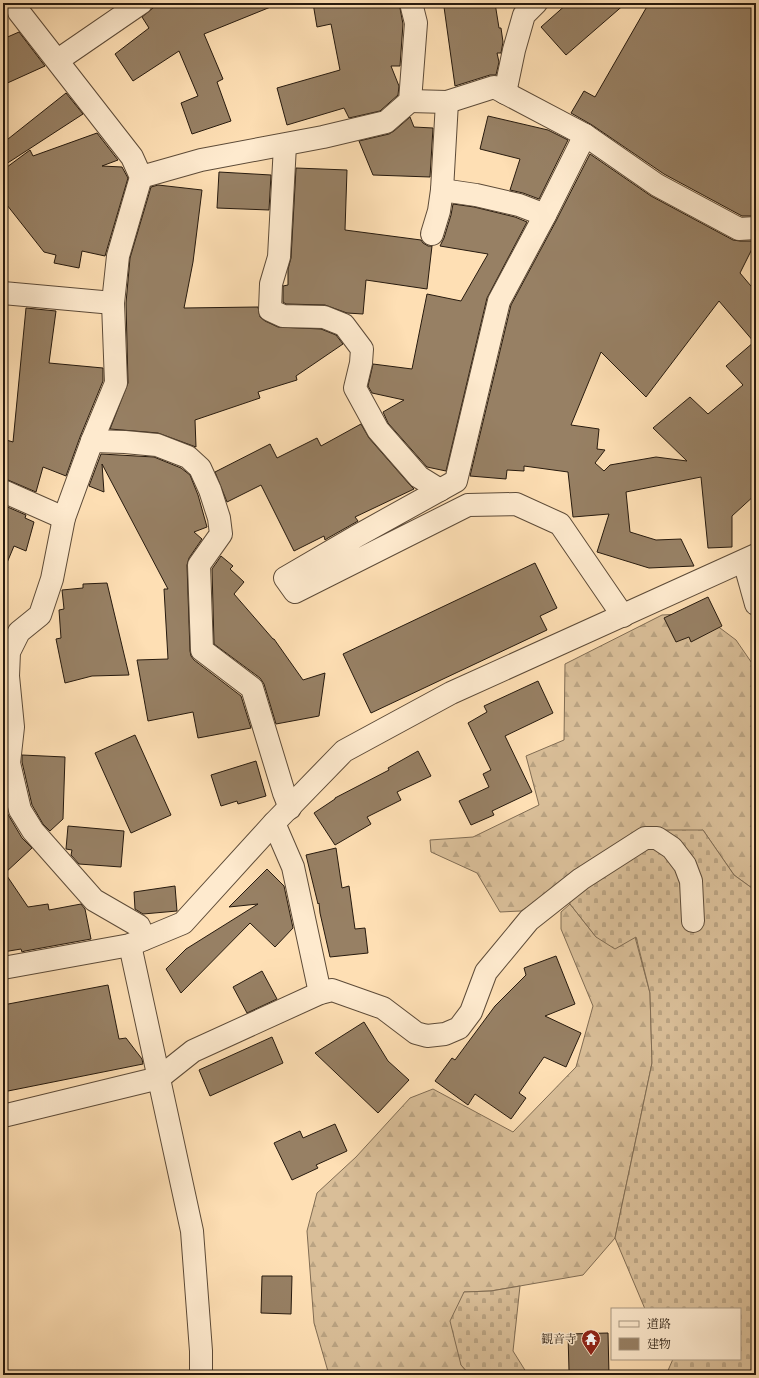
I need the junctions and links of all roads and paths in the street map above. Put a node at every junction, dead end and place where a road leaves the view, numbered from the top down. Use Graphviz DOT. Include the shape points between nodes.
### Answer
graph roads {
  1 [pos="141,3"];
  2 [pos="411,3"];
  3 [pos="536,3"];
  4 [pos="13,12"];
  5 [pos="58,60"];
  6 [pos="505,93"];
  7 [pos="410,101"];
  8 [pos="447,102"];
  9 [pos="585,135"];
  10 [pos="285,145"];
  11 [pos="141,177"];
  12 [pos="442,190"];
  13 [pos="546,215"];
  14 [pos="756,228"];
  15 [pos="432,234"];
  16 [pos="3,293"];
  17 [pos="113,303"];
  18 [pos="92,440"];
  19 [pos="440,490"];
  20 [pos="3,491"];
  21 [pos="64,518"];
  22 [pos="750,558"];
  23 [pos="756,604"];
  24 [pos="623,616"];
  25 [pos="290,808"];
  26 [pos="274,823"];
  27 [pos="693,922"];
  28 [pos="137,942"];
  29 [pos="3,968"];
  30 [pos="320,992"];
  31 [pos="159,1078"];
  32 [pos="3,1116"];
  33 [pos="201,1375"];
  1 -- 5 [label="street"];
  2 -- 7 [label="street" via="416,23"];
  3 -- 6 [label="street" via="524,15"];
  4 -- 5 [label="street"];
  5 -- 11 [label="street" via="132,157"];
  6 -- 8 [label="street" via="494,87"];
  6 -- 9 [label="street"];
  7 -- 8 [label="street"];
  7 -- 10 [label="street" via="386,122"];
  8 -- 12 [label="street"];
  9 -- 13 [label="street"];
  9 -- 14 [label="street" via="657,185 739,229"];
  10 -- 11 [label="street" via="201,160"];
  10 -- 19 [label="street" via="279,257 270,284 270,310 283,316 324,317 344,325 362,349 354,388 378,430 419,477"];
  11 -- 17 [label="street" via="118,256"];
  12 -- 13 [label="street" via="519,205"];
  12 -- 15 [label="street"];
  13 -- 19 [label="street" via="499,301 456,481"];
  16 -- 17 [label="street"];
  17 -- 18 [label="street" via="116,383"];
  18 -- 21 [label="street"];
  18 -- 25 [label="street" via="157,445 188,457 200,468 219,518 221,534 199,565 202,650 252,688"];
  19 -- 24 [label="street" via="285,578 295,592 468,505 516,504 560,524"];
  20 -- 21 [label="street"];
  21 -- 28 [label="street" via="52,579 40,615 19,632 9,652 8,676 13,727 9,763 20,810 33,831 94,900 139,926"];
  22 -- 23 [label="street"];
  22 -- 24 [label="street"];
  24 -- 25 [label="street" via="451,693 344,752"];
  25 -- 26 [label="street"];
  26 -- 28 [label="street" via="183,923"];
  26 -- 30 [label="street" via="293,867"];
  27 -- 30 [label="street" via="691,881 685,864 667,844 657,838 645,838 581,879 529,920 486,972 471,1012 459,1028 445,1034 427,1036 416,1032 383,1008 332,990"];
  28 -- 29 [label="street"];
  28 -- 31 [label="street"];
  30 -- 31 [label="street" via="193,1051"];
  31 -- 32 [label="street"];
  31 -- 33 [label="street" via="192,1231"];
}
